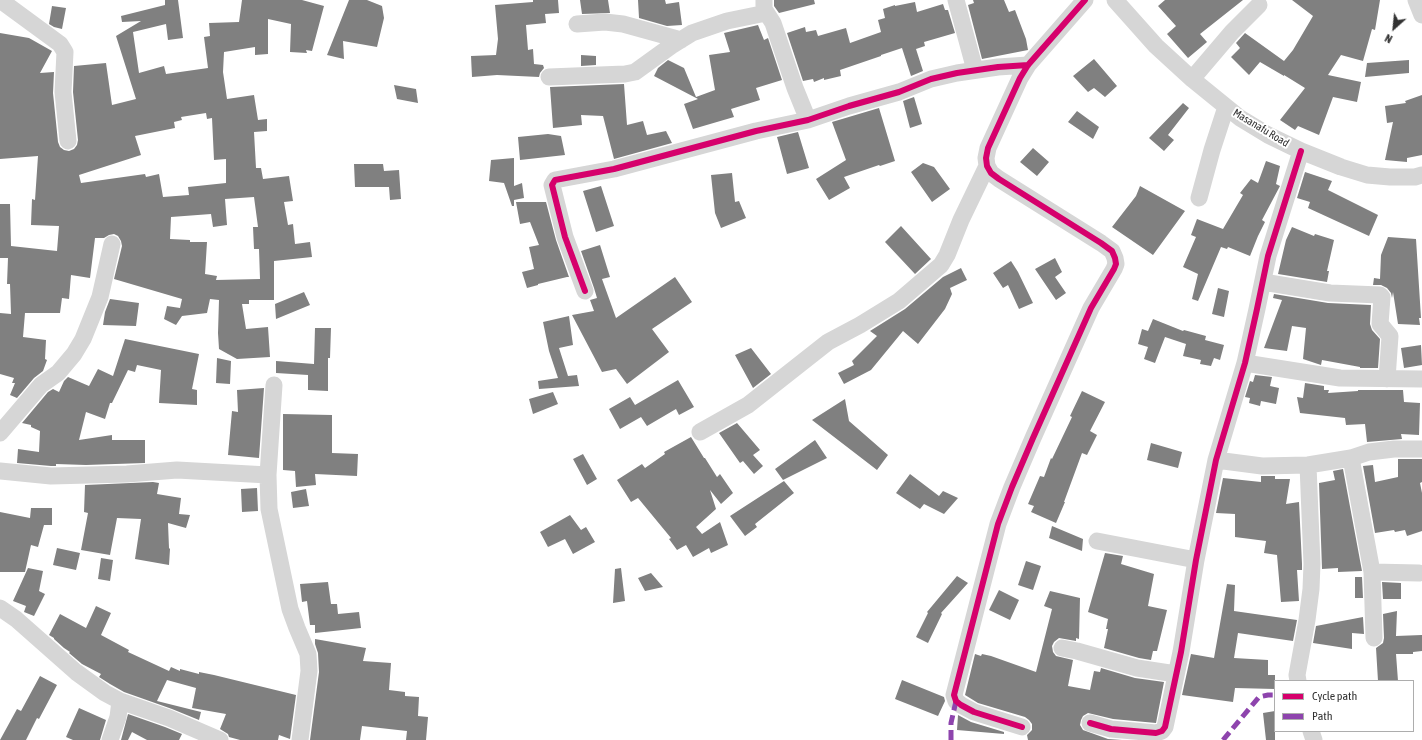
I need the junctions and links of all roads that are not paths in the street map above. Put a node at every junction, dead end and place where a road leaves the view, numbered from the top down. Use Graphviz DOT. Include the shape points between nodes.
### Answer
graph roads {
  1 [pos="0,0"];
  2 [pos="956,0"];
  3 [pos="1085,0"];
  4 [pos="1115,0"];
  5 [pos="1416,0"];
  6 [pos="765,6"];
  7 [pos="1259,6"];
  8 [pos="1422,15"];
  9 [pos="577,24"];
  10 [pos="681,40"];
  11 [pos="1028,65"];
  12 [pos="975,70"];
  13 [pos="549,77"];
  14 [pos="1192,79"];
  15 [pos="1226,107"];
  16 [pos="808,120"];
  17 [pos="68,142"];
  18 [pos="1300,151"];
  19 [pos="987,166"];
  20 [pos="1422,175"];
  21 [pos="1199,198"];
  22 [pos="112,244"];
  23 [pos="1263,282"];
  24 [pos="585,291"];
  25 [pos="1245,363"];
  26 [pos="1387,379"];
  27 [pos="1422,379"];
  28 [pos="274,385"];
  29 [pos="700,432"];
  30 [pos="0,433"];
  31 [pos="1422,449"];
  32 [pos="1350,458"];
  33 [pos="1216,460"];
  34 [pos="1308,465"];
  35 [pos="0,471"];
  36 [pos="268,475"];
  37 [pos="1097,541"];
  38 [pos="1196,560"];
  39 [pos="1372,572"];
  40 [pos="1419,573"];
  41 [pos="0,608"];
  42 [pos="1374,638"];
  43 [pos="1062,648"];
  44 [pos="1176,674"];
  45 [pos="1298,680"];
  46 [pos="120,701"];
  47 [pos="1090,723"];
  48 [pos="1022,727"];
  49 [pos="110,740"];
  50 [pos="220,740"];
  51 [pos="300,740"];
  1 -- 17 [label="street" via="60,44 65,52 63,92"];
  2 -- 12 [label="street"];
  3 -- 11 [label="street"];
  4 -- 14 [label="street, Masanafu Road" via="1156,46"];
  5 -- 8 [label="street"];
  6 -- 10 [label="street" via="692,33"];
  6 -- 16 [label="street"];
  7 -- 14 [label="street" via="1232,32"];
  9 -- 10 [label="street" via="623,24"];
  10 -- 13 [label="street" via="635,72"];
  11 -- 12 [label="street"];
  11 -- 19 [label="street" via="988,148"];
  12 -- 16 [label="street" via="931,79 899,92"];
  14 -- 15 [label="street, Masanafu Road"];
  15 -- 18 [label="street, Masanafu Road" via="1268,135"];
  15 -- 21 [label="street"];
  16 -- 24 [label="street" via="614,169 555,180 552,185 565,237"];
  18 -- 20 [label="street, Masanafu Road" via="1367,175"];
  18 -- 23 [label="street" via="1272,242"];
  19 -- 29 [label="street" via="947,255 936,269 899,301 860,326 828,342 748,406"];
  19 -- 48 [label="street" via="998,179 1112,251 1116,264 1092,308 1033,438 998,524 954,695 956,701 982,716"];
  22 -- 30 [label="street" via="100,297 83,339 58,373 41,385"];
  23 -- 25 [label="street"];
  23 -- 26 [label="street" via="1330,293 1380,295 1380,324 1390,336"];
  25 -- 26 [label="street" via="1340,378"];
  25 -- 33 [label="street"];
  26 -- 27 [label="street"];
  28 -- 36 [label="street"];
  31 -- 32 [label="street" via="1369,452"];
  32 -- 34 [label="street"];
  32 -- 39 [label="street"];
  33 -- 34 [label="street" via="1262,466"];
  33 -- 38 [label="street"];
  34 -- 45 [label="street" via="1311,589"];
  35 -- 36 [label="street" via="51,476 177,470"];
  36 -- 51 [label="street" via="268,509 296,628 308,654 309,671"];
  37 -- 38 [label="street"];
  38 -- 44 [label="street"];
  39 -- 40 [label="street"];
  39 -- 42 [label="street"];
  41 -- 46 [label="street" via="82,676"];
  43 -- 44 [label="street" via="1137,668"];
  44 -- 47 [label="street" via="1168,720 1162,731 1156,734 1111,729"];
  46 -- 49 [label="street" via="118,717"];
  46 -- 50 [label="street"];
}
